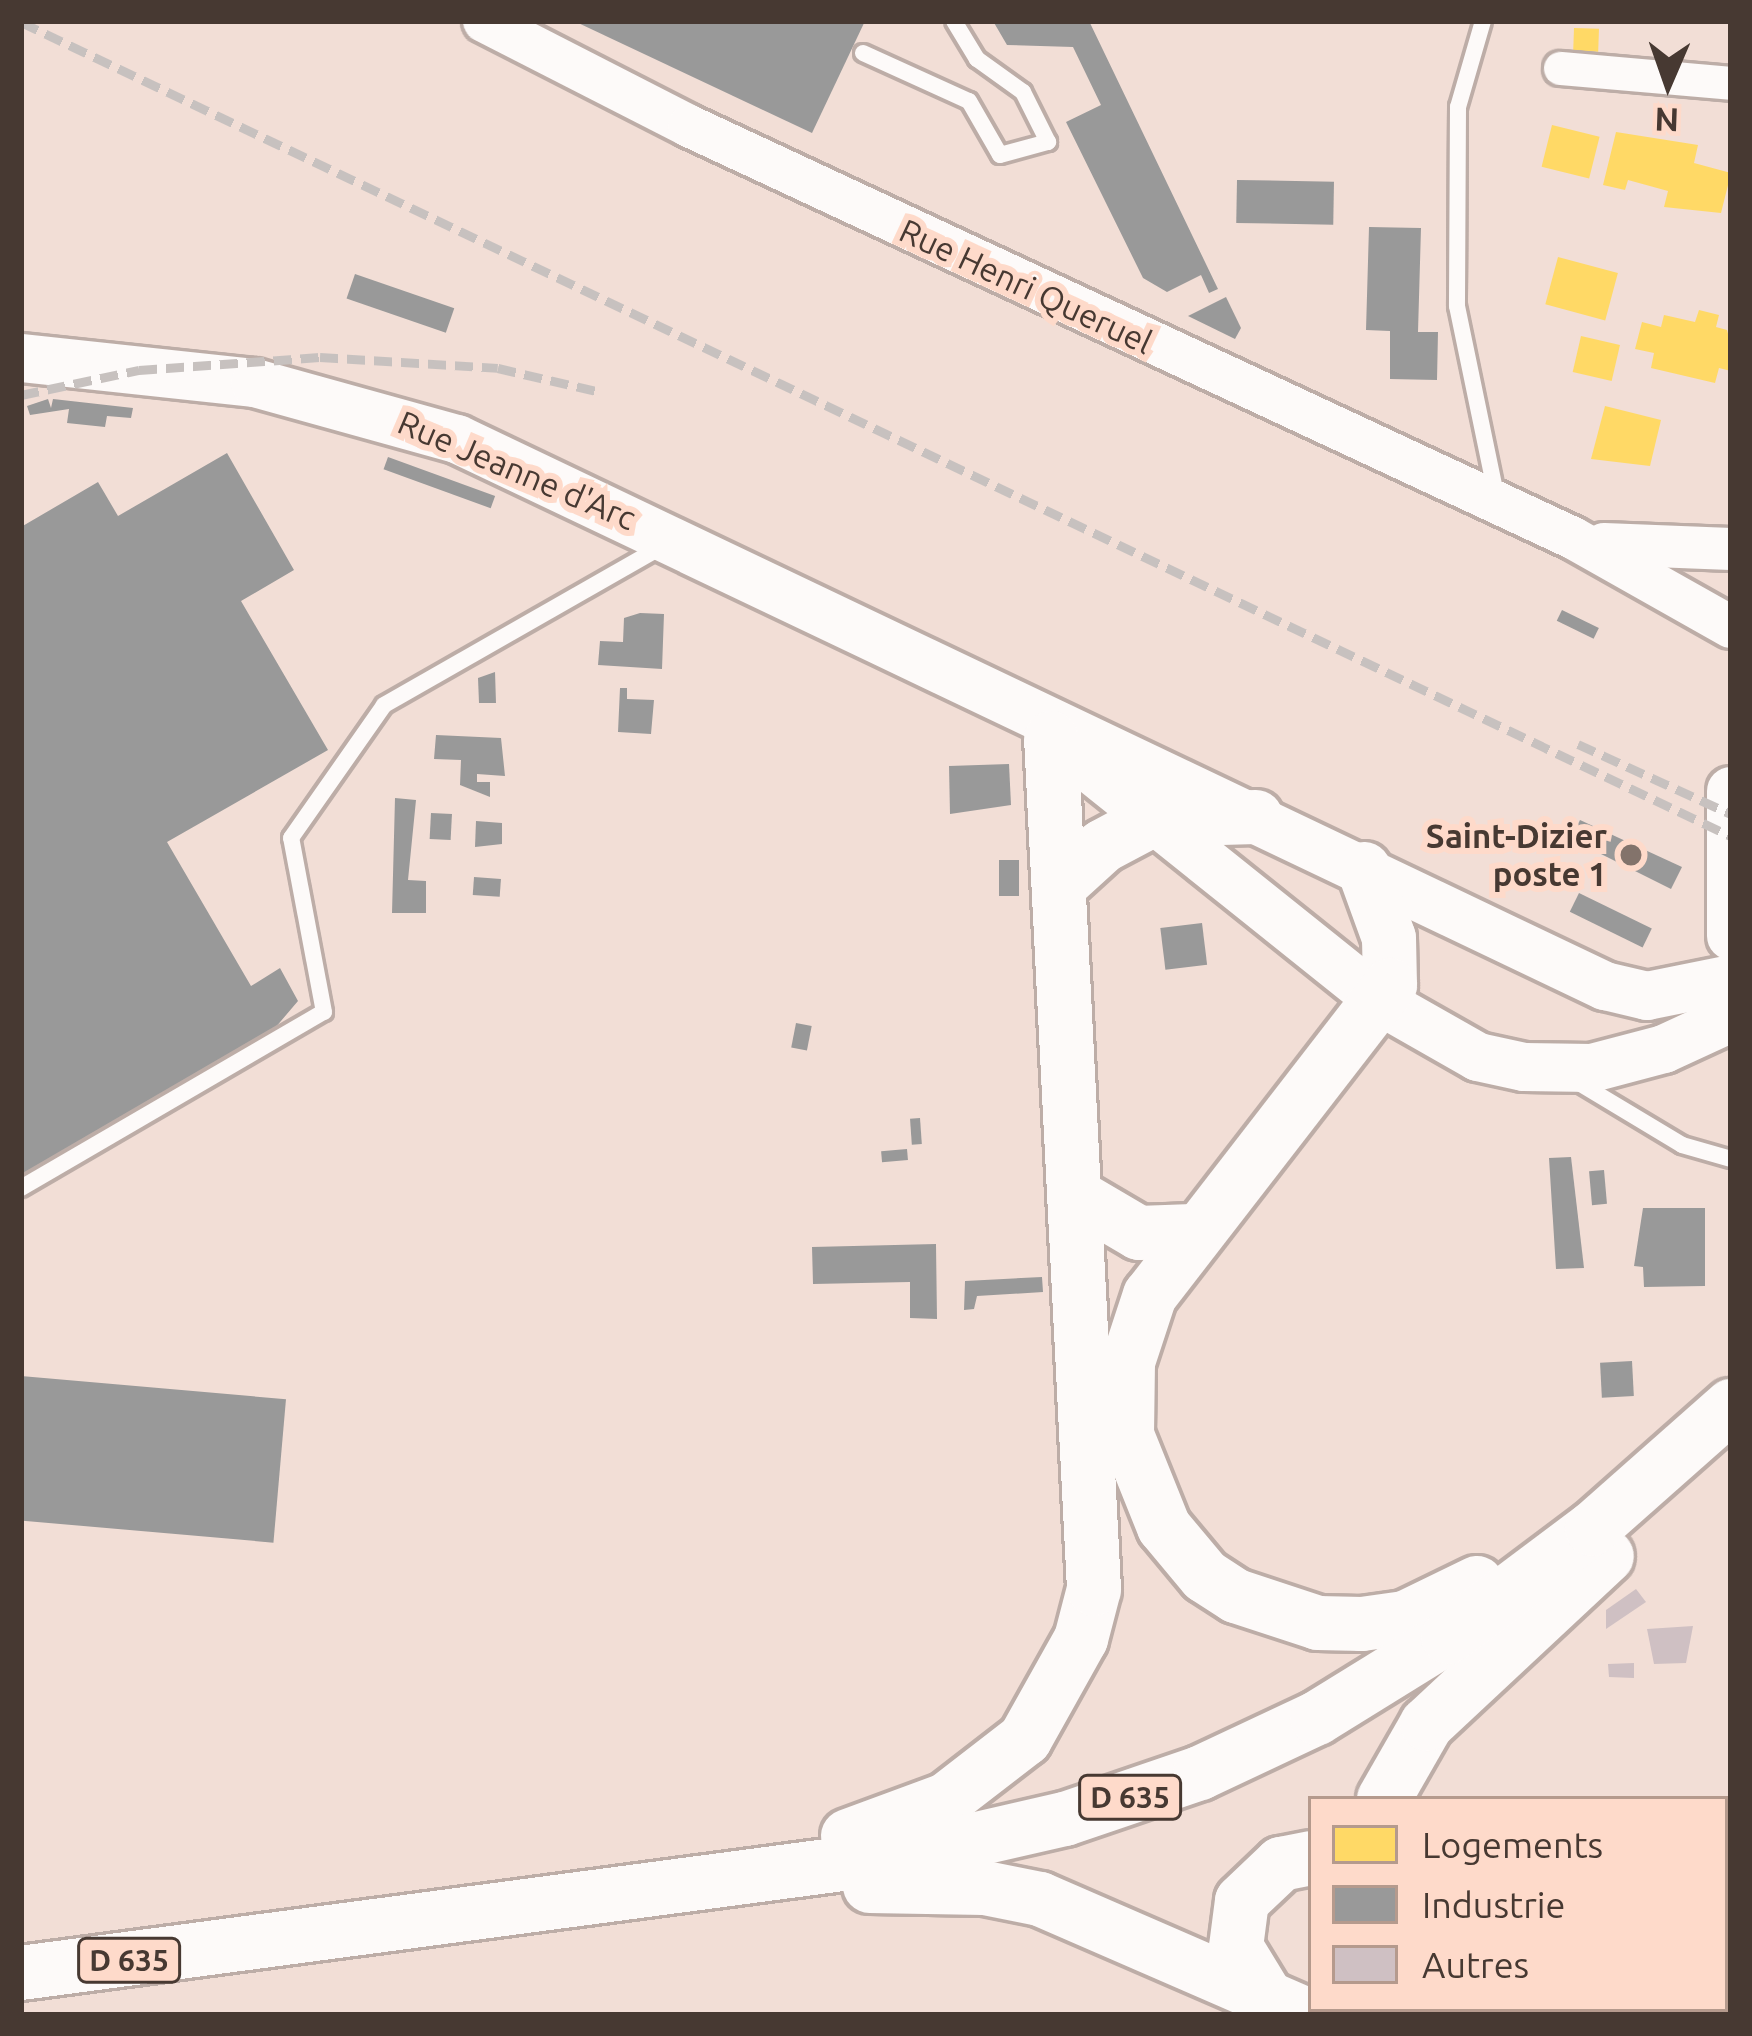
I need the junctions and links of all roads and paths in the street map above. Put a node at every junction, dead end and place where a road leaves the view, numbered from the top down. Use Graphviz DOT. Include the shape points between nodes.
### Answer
graph roads {
  1 [pos="484,21"];
  2 [pos="954,21"];
  3 [pos="1483,21"];
  4 [pos="863,53"];
  5 [pos="1559,68"];
  6 [pos="1731,82"];
  7 [pos="21,358"];
  8 [pos="1499,509"];
  9 [pos="676,538"];
  10 [pos="1574,538"];
  11 [pos="1731,549"];
  12 [pos="1731,627"];
  13 [pos="980,687"];
  14 [pos="1052,738"];
  15 [pos="1731,791"];
  16 [pos="1256,817"];
  17 [pos="1153,820"];
  18 [pos="1364,869"];
  19 [pos="1059,886"];
  20 [pos="1731,936"];
  21 [pos="1731,980"];
  22 [pos="1383,1003"];
  23 [pos="1731,1018"];
  24 [pos="1558,1071"];
  25 [pos="1731,1159"];
  26 [pos="21,1188"];
  27 [pos="1076,1196"];
  28 [pos="1193,1231"];
  29 [pos="1731,1396"];
  30 [pos="1731,1406"];
  31 [pos="1731,1436"];
  32 [pos="1386,1796"];
  33 [pos="1308,1859"];
  34 [pos="419,1923"];
  35 [pos="237,1946"];
  36 [pos="21,1973"];
  37 [pos="1286,2006"];
  1 -- 8 [label="street, Rue Henri Queruel"];
  2 -- 4 [label="lane" via="977,59 1023,92 1048,142 1000,154 969,101"];
  3 -- 8 [label="lane" via="1458,107 1457,307"];
  5 -- 6 [label="street"];
  7 -- 9 [label="main road, Rue Jeanne d'Arc" via="324,397 457,439"];
  8 -- 10 [label="street, Rue Henri Queruel"];
  9 -- 13 [label="main road, Rue Jeanne d'Arc"];
  9 -- 26 [label="lane" via="383,705 291,838 324,1012"];
  10 -- 11 [label="street, Rue Henri Queruel" via="1683,553"];
  10 -- 12 [label="street, Rue Henri Queruel"];
  13 -- 14 [label="main road, Rue Jeanne d'Arc"];
  13 -- 16 [label="main road, Rue Jeanne d'Arc"];
  14 -- 17 [label="main road, Rue Jeanne d'Arc"];
  14 -- 19 [label="main road"];
  15 -- 20 [label="main road"];
  16 -- 17 [label="main road"];
  16 -- 18 [label="main road, Rue Jeanne d'Arc"];
  17 -- 19 [label="main road" via="1103,846"];
  17 -- 22 [label="main road, Rue Jeanne d'Arc"];
  18 -- 21 [label="main road, Rue Jeanne d'Arc" via="1625,993"];
  18 -- 22 [label="main road" via="1393,961"];
  19 -- 27 [label="main road"];
  22 -- 24 [label="main road, Rue Jeanne d'Arc" via="1478,1057"];
  22 -- 28 [label="main road"];
  23 -- 24 [label="main road, Rue Jeanne d'Arc" via="1629,1061"];
  24 -- 25 [label="lane" via="1682,1144"];
  27 -- 28 [label="main road" via="1139,1233"];
  27 -- 35 [label="main road" via="1094,1589 1057,1691 1025,1739 989,1773 895,1823 852,1835"];
  28 -- 29 [label="main road" via="1138,1327 1127,1436 1147,1496 1180,1552 1235,1596 1273,1612 1362,1624 1439,1605"];
  30 -- 34 [label="main road, D 635" via="1592,1529 1448,1637 1317,1718 1200,1773 1066,1819 903,1856"];
  31 -- 32 [label="main road" via="1427,1724"];
  33 -- 37 [label="main road" via="1281,1864 1242,1901 1236,1947"];
  34 -- 35 [label="main road, D 635"];
  34 -- 37 [label="main road" via="871,1886 985,1888 1090,1916"];
  35 -- 36 [label="main road, D 635"];
}
